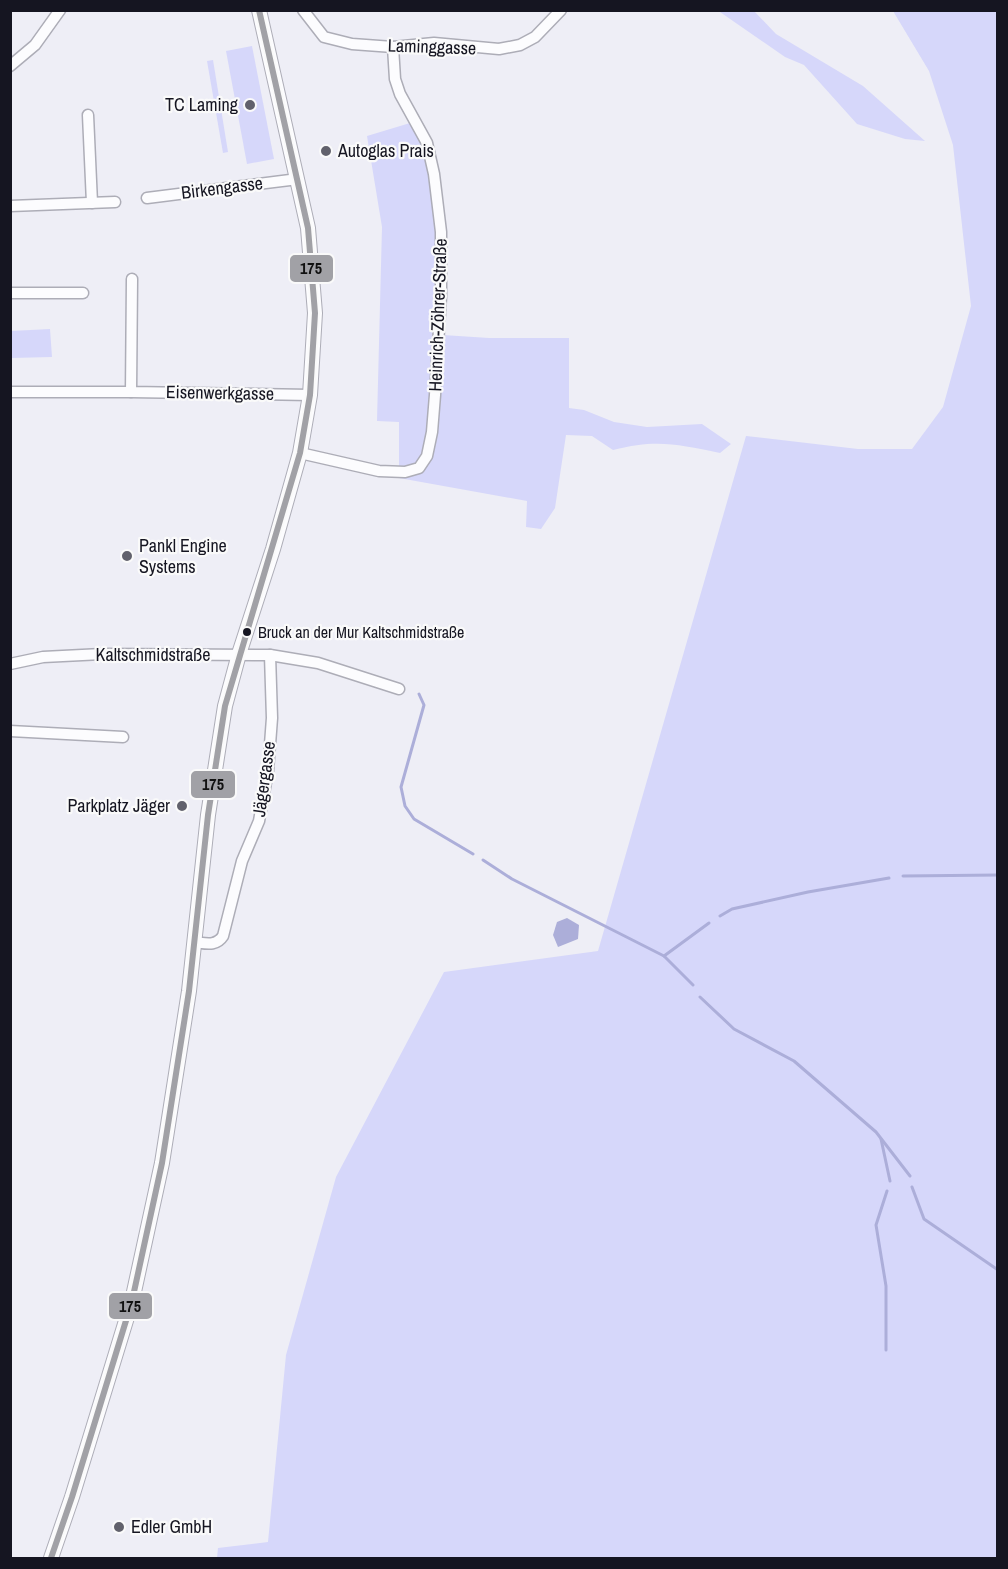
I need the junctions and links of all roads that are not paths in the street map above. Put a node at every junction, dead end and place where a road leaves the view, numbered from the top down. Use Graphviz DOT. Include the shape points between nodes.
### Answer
graph roads {
  1 [pos="60,10"];
  2 [pos="258,10"];
  3 [pos="303,10"];
  4 [pos="561,10"];
  5 [pos="393,47"];
  6 [pos="10,66"];
  7 [pos="88,115"];
  8 [pos="298,179"];
  9 [pos="147,198"];
  10 [pos="115,202"];
  11 [pos="92,203"];
  12 [pos="10,206"];
  13 [pos="132,279"];
  14 [pos="10,293"];
  15 [pos="83,293"];
  16 [pos="10,392"];
  17 [pos="130,392"];
  18 [pos="310,395"];
  19 [pos="300,453"];
  20 [pos="239,654"];
  21 [pos="270,655"];
  22 [pos="10,664"];
  23 [pos="399,689"];
  24 [pos="10,731"];
  25 [pos="123,737"];
  26 [pos="194,942"];
  27 [pos="51,1558"];
  1 -- 6 [label="street" via="35,45"];
  2 -- 8 [label="main road"];
  3 -- 5 [label="street, Laminggasse" via="324,37"];
  4 -- 5 [label="street, Laminggasse" via="535,37 499,50 434,44"];
  5 -- 19 [label="street, Heinrich-Zöhrer-Straße" via="400,94 427,142 441,232 435,395 427,456 419,468 405,472 379,471"];
  7 -- 11 [label="street"];
  8 -- 9 [label="street, Birkengasse"];
  8 -- 18 [label="main road" via="312,268 315,324"];
  10 -- 11 [label="street"];
  11 -- 12 [label="street"];
  13 -- 17 [label="street"];
  14 -- 15 [label="street"];
  16 -- 17 [label="street, Eisenwerkgasse"];
  17 -- 18 [label="street, Eisenwerkgasse"];
  18 -- 19 [label="main road"];
  19 -- 20 [label="main road"];
  20 -- 21 [label="street, Kaltschmidstraße"];
  20 -- 22 [label="street, Kaltschmidstraße" via="102,654 43,657"];
  20 -- 26 [label="main road" via="225,706"];
  21 -- 23 [label="street, Kaltschmidstraße" via="318,663"];
  21 -- 26 [label="street, Jägergasse" via="271,729 259,821 242,861 223,936 212,944"];
  24 -- 25 [label="street"];
  26 -- 27 [label="main road" via="162,1163 132,1301"];
}
